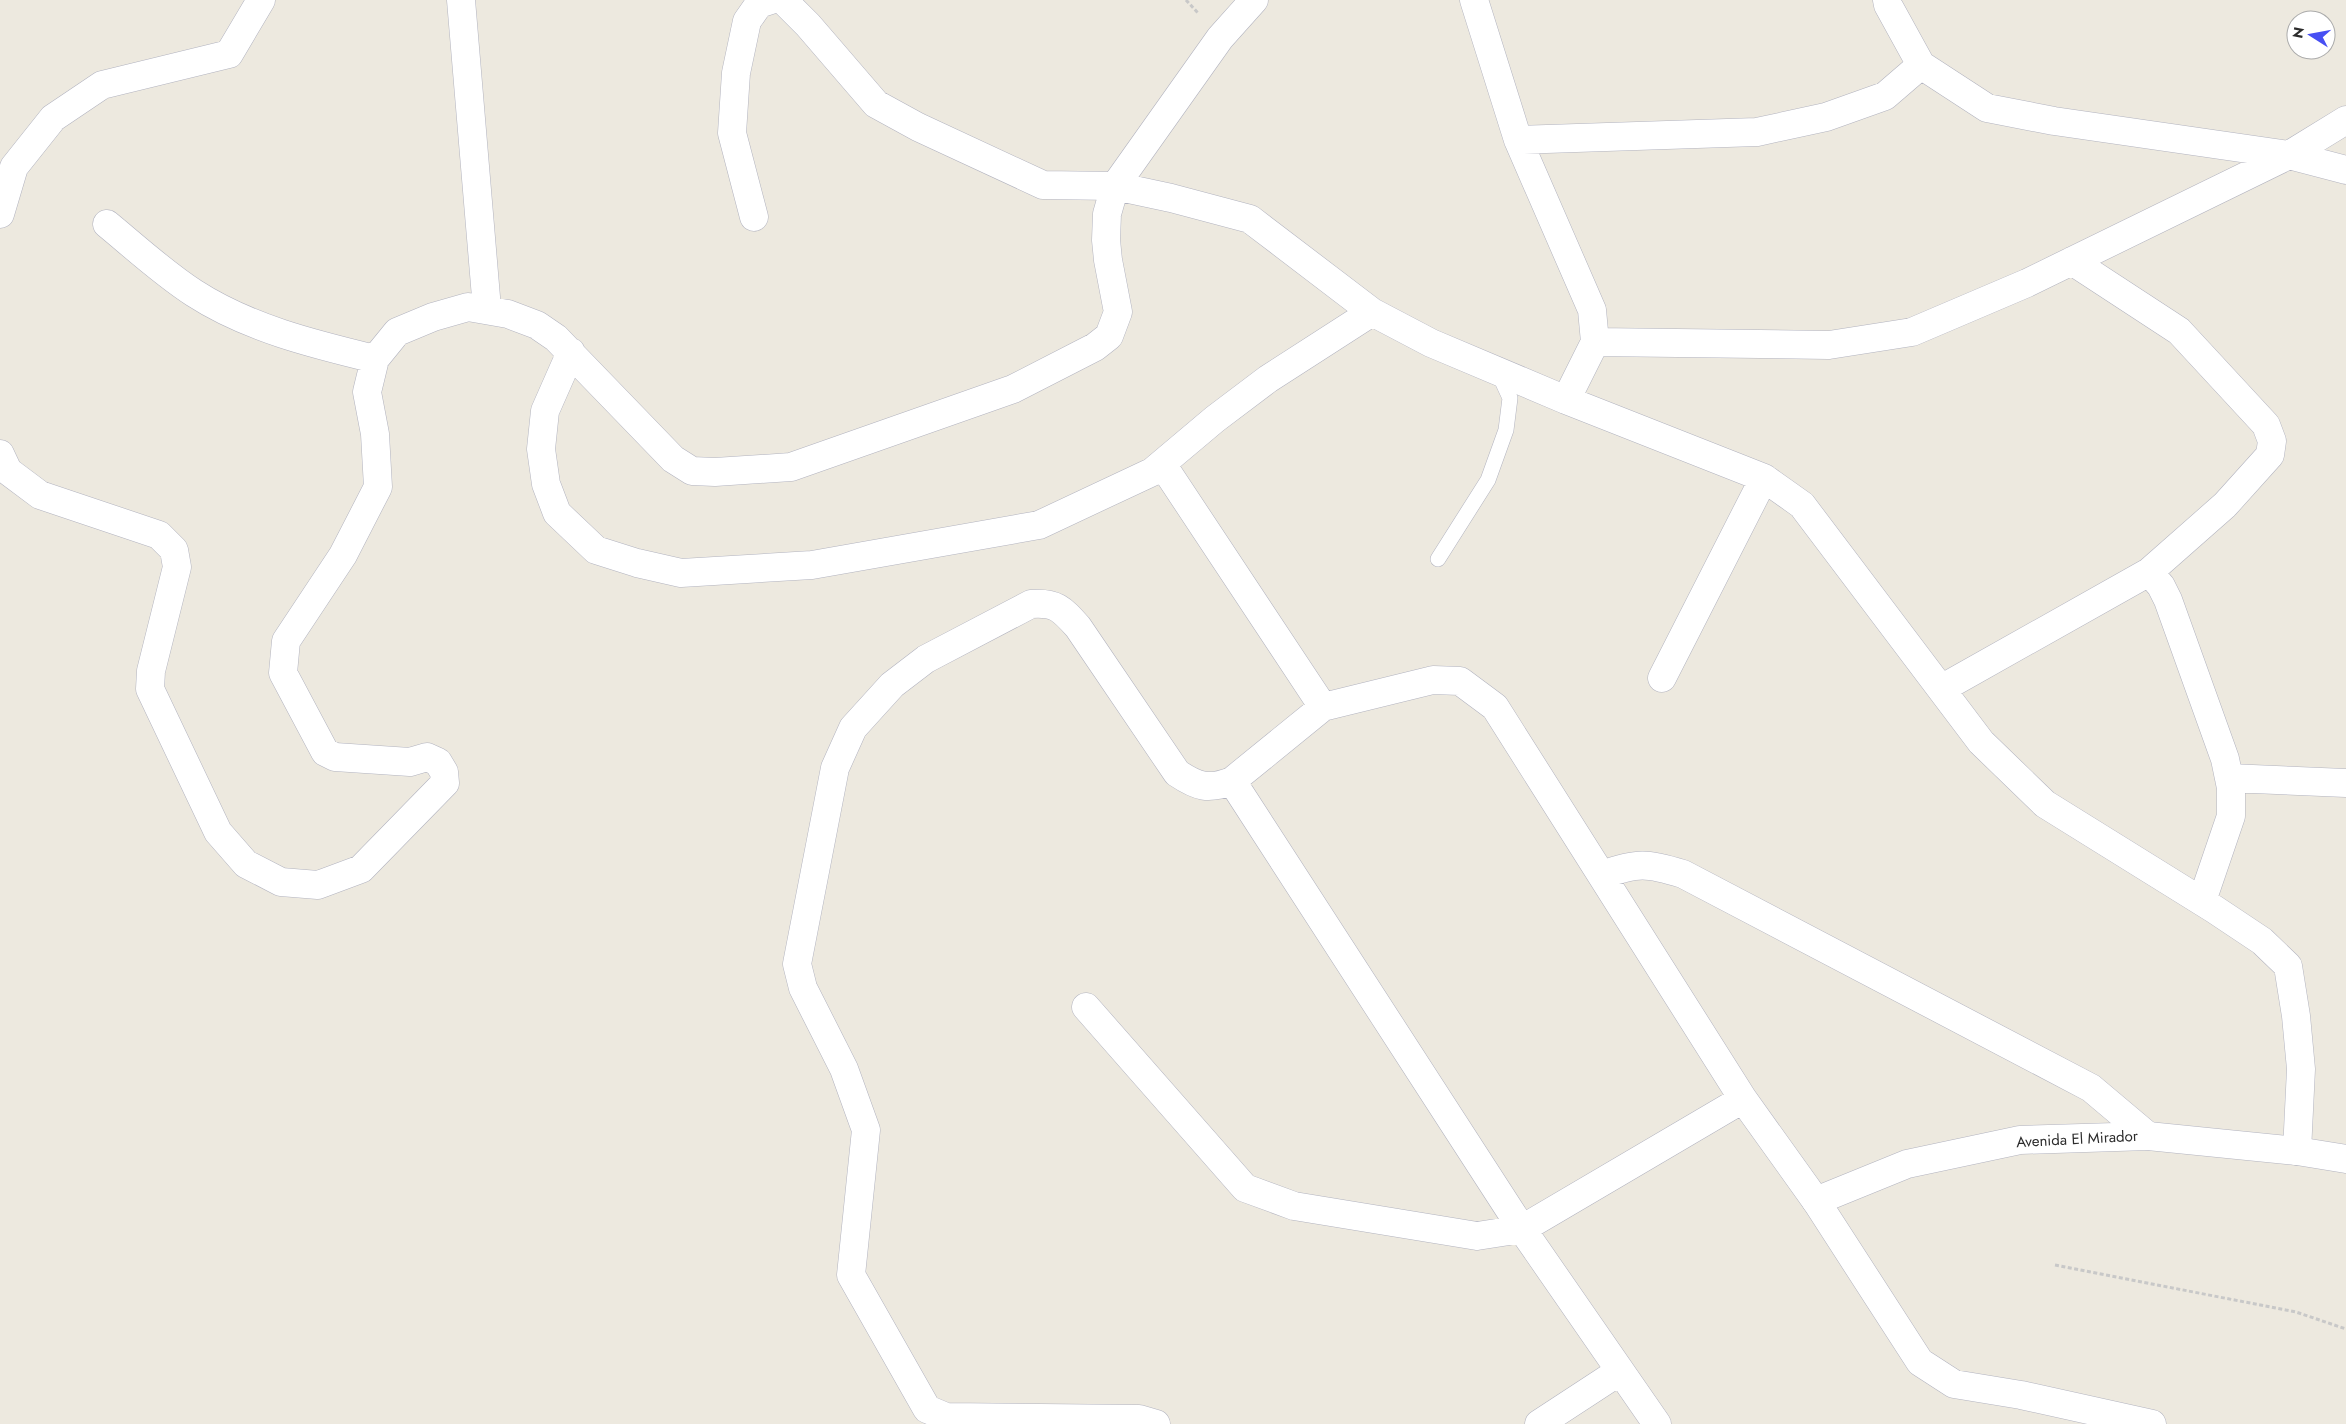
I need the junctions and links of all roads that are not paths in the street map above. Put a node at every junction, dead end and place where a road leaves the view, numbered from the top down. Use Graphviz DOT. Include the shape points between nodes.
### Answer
graph roads {
  1 [pos="261,0"];
  2 [pos="461,0"];
  3 [pos="770,0"];
  4 [pos="783,0"];
  5 [pos="1254,0"];
  6 [pos="1474,0"];
  7 [pos="1887,0"];
  8 [pos="1922,65"];
  9 [pos="2346,120"];
  10 [pos="1518,140"];
  11 [pos="2289,155"];
  12 [pos="2346,170"];
  13 [pos="1115,186"];
  14 [pos="0,214"];
  15 [pos="754,216"];
  16 [pos="107,224"];
  17 [pos="2072,261"];
  18 [pos="487,309"];
  19 [pos="1372,312"];
  20 [pos="1595,342"];
  21 [pos="570,352"];
  22 [pos="375,358"];
  23 [pos="1498,372"];
  24 [pos="1566,400"];
  25 [pos="0,454"];
  26 [pos="1162,464"];
  27 [pos="1764,478"];
  28 [pos="1438,559"];
  29 [pos="2149,572"];
  30 [pos="1662,678"];
  31 [pos="1942,689"];
  32 [pos="1323,707"];
  33 [pos="2229,778"];
  34 [pos="1232,781"];
  35 [pos="2346,783"];
  36 [pos="1602,875"];
  37 [pos="2202,901"];
  38 [pos="1086,1007"];
  39 [pos="1742,1099"];
  40 [pos="2148,1136"];
  41 [pos="2297,1151"];
  42 [pos="2346,1159"];
  43 [pos="1816,1201"];
  44 [pos="1522,1229"];
  45 [pos="1620,1371"];
  46 [pos="1156,1424"];
  47 [pos="1540,1424"];
  48 [pos="1657,1424"];
  49 [pos="2152,1424"];
  1 -- 14 [label="street" via="229,54 102,85 53,118 14,167"];
  2 -- 18 [label="street"];
  3 -- 15 [label="street" via="759,4 747,21 736,73 732,133"];
  4 -- 13 [label="street" via="876,104 1043,184"];
  5 -- 13 [label="street" via="1220,38"];
  6 -- 10 [label="street"];
  7 -- 8 [label="street"];
  8 -- 10 [label="street" via="1885,96 1826,118 1757,132"];
  8 -- 11 [label="street" via="1987,108 2054,121"];
  9 -- 11 [label="street"];
  10 -- 20 [label="street" via="1592,310"];
  11 -- 12 [label="street"];
  11 -- 17 [label="street"];
  13 -- 19 [label="street" via="1250,219"];
  13 -- 21 [label="street" via="1107,214 1106,240 1118,312 1109,336 1095,347 1013,389 791,467 692,471 673,459"];
  16 -- 22 [label="street" via="193,293 245,321 314,344"];
  17 -- 20 [label="street" via="1912,332 1828,345"];
  17 -- 29 [label="street" via="2179,331 2266,425 2272,441 2270,455 2225,505"];
  18 -- 21 [label="street" via="537,325"];
  18 -- 22 [label="street" via="468,307 397,332"];
  19 -- 23 [label="street" via="1431,343"];
  19 -- 26 [label="street" via="1268,379"];
  20 -- 24 [label="street"];
  21 -- 26 [label="street" via="545,411 542,449 546,484 557,513 596,550 682,573 812,565 1039,525 1152,472"];
  22 -- 25 [label="street" via="367,392 375,434 378,487 343,555 286,641 283,673 326,752 335,757 392,761 410,762 427,758 438,762 444,772 445,783 361,869 318,885 281,882 246,864 218,832 150,689 151,671 177,567 174,550 159,535 40,494 8,471"];
  23 -- 24 [label="street"];
  23 -- 28 [label="lane" via="1510,398 1506,430 1488,480"];
  24 -- 27 [label="street"];
  26 -- 32 [label="street"];
  27 -- 30 [label="street"];
  27 -- 31 [label="street" via="1802,505"];
  29 -- 31 [label="street"];
  29 -- 33 [label="street" via="2162,586 2168,600"];
  31 -- 37 [label="street" via="1981,742 2045,804"];
  32 -- 34 [label="street"];
  32 -- 36 [label="street" via="1433,680 1460,681 1495,707"];
  33 -- 35 [label="street"];
  33 -- 37 [label="street" via="2231,816"];
  34 -- 44 [label="street"];
  34 -- 46 [label="street" via="1207,787 1177,773 1064,610 1047,603 1032,604 926,659 892,685 853,728 835,768 797,964 803,988 844,1070 866,1130 850,1275 927,1409 946,1417 1139,1419"];
  36 -- 39 [label="street"];
  36 -- 40 [label="street" via="1630,865 1652,864 1683,874 2091,1088"];
  37 -- 41 [label="street" via="2262,942 2288,966 2300,1069"];
  38 -- 44 [label="street" via="1245,1188 1294,1206 1477,1236"];
  39 -- 43 [label="street"];
  39 -- 44 [label="street"];
  40 -- 41 [label="street, Avenida El Mirador"];
  40 -- 43 [label="street, Avenida El Mirador" via="2020,1140 1907,1164"];
  41 -- 42 [label="street, Avenida El Mirador"];
  43 -- 49 [label="street" via="1920,1362 1954,1384 2021,1394"];
  44 -- 45 [label="street"];
  45 -- 47 [label="street"];
  45 -- 48 [label="street"];
}
